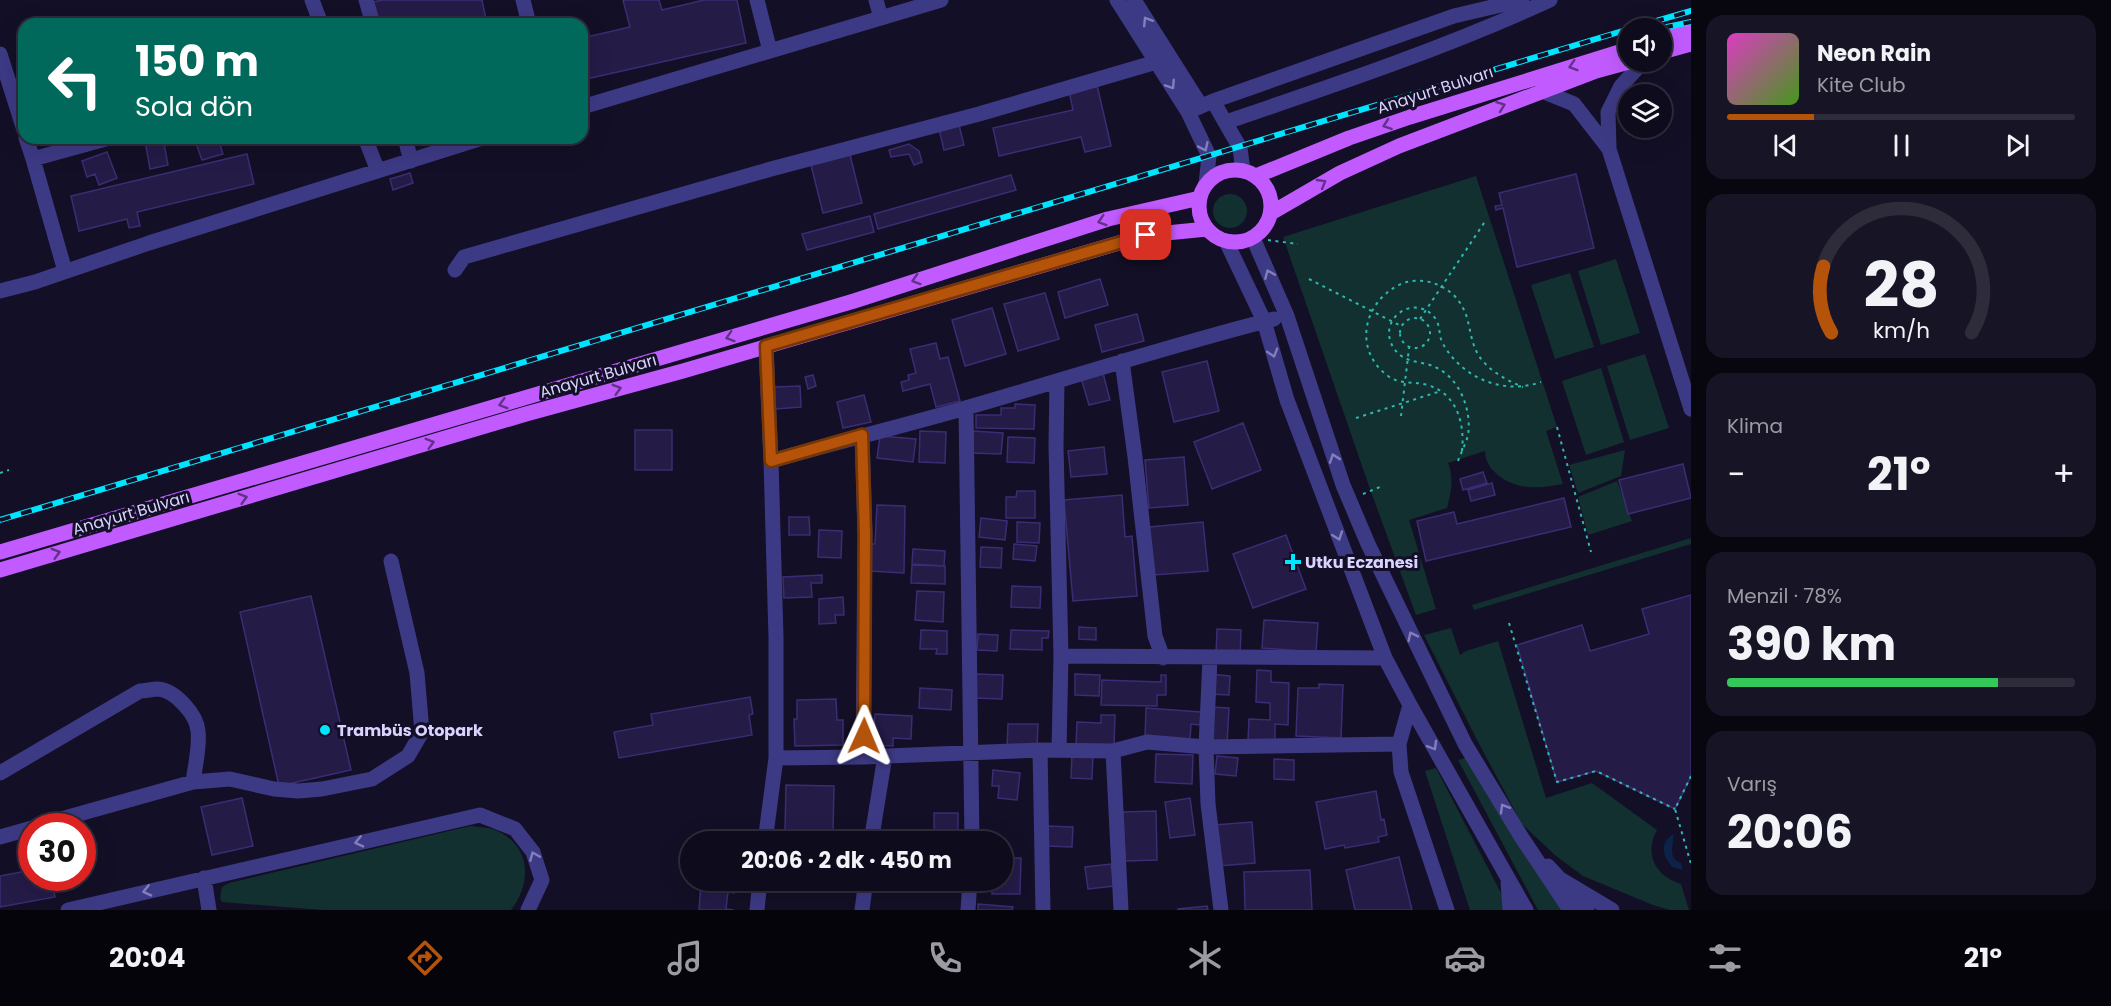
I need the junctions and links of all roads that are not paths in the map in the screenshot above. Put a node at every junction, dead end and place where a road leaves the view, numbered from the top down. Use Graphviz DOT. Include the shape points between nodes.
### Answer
graph roads {
  1 [pos="312,0"];
  2 [pos="366,0"];
  3 [pos="524,0"];
  4 [pos="757,0"];
  5 [pos="876,0"];
  6 [pos="941,0"];
  7 [pos="1118,0"];
  8 [pos="1134,0"];
  9 [pos="1522,0"];
  10 [pos="1550,0"];
  11 [pos="319,18"];
  12 [pos="371,18"];
  13 [pos="528,18"];
  14 [pos="881,18"];
  15 [pos="1691,31"];
  16 [pos="1672,36"];
  17 [pos="1691,44"];
  18 [pos="1672,49"];
  19 [pos="770,51"];
  20 [pos="1618,52"];
  21 [pos="0,54"];
  22 [pos="1163,60"];
  23 [pos="1618,65"];
  24 [pos="1634,72"];
  25 [pos="1542,91"];
  26 [pos="588,105"];
  27 [pos="1201,106"];
  28 [pos="18,111"];
  29 [pos="1226,122"];
  30 [pos="28,144"];
  31 [pos="87,144"];
  32 [pos="367,144"];
  33 [pos="407,144"];
  34 [pos="463,144"];
  35 [pos="1609,149"];
  36 [pos="33,159"];
  37 [pos="411,161"];
  38 [pos="378,171"];
  39 [pos="1249,173"];
  40 [pos="1203,191"];
  41 [pos="1271,213"];
  42 [pos="1208,229"];
  43 [pos="1253,238"];
  44 [pos="1226,241"];
  45 [pos="455,270"];
  46 [pos="65,271"];
  47 [pos="0,291"];
  48 [pos="1287,315"];
  49 [pos="1264,321"];
  50 [pos="766,346"];
  51 [pos="1122,361"];
  52 [pos="1058,381"];
  53 [pos="966,408"];
  54 [pos="1691,409"];
  55 [pos="862,435"];
  56 [pos="771,461"];
  57 [pos="0,552"];
  58 [pos="391,561"];
  59 [pos="0,570"];
  60 [pos="1062,656"];
  61 [pos="1163,658"];
  62 [pos="1210,658"];
  63 [pos="1385,658"];
  64 [pos="1410,705"];
  65 [pos="1399,744"];
  66 [pos="1206,747"];
  67 [pos="1040,750"];
  68 [pos="1059,750"];
  69 [pos="1113,751"];
  70 [pos="972,752"];
  71 [pos="885,756"];
  72 [pos="863,757"];
  73 [pos="776,758"];
  74 [pos="0,773"];
  75 [pos="193,782"];
  76 [pos="82,813"];
  77 [pos="766,831"];
  78 [pos="873,831"];
  79 [pos="972,831"];
  80 [pos="18,832"];
  81 [pos="0,837"];
  82 [pos="1522,838"];
  83 [pos="1507,876"];
  84 [pos="204,878"];
  85 [pos="1560,879"];
  86 [pos="759,891"];
  87 [pos="865,891"];
  88 [pos="969,891"];
  89 [pos="68,910"];
  90 [pos="209,910"];
  91 [pos="528,910"];
  92 [pos="757,910"];
  93 [pos="862,910"];
  94 [pos="968,910"];
  95 [pos="1043,910"];
  96 [pos="1121,910"];
  97 [pos="1221,910"];
  98 [pos="1447,910"];
  99 [pos="1510,910"];
  100 [pos="1526,910"];
  101 [pos="1570,910"];
  102 [pos="1587,910"];
  103 [pos="1612,910"];
  1 -- 11 [label="street"];
  2 -- 12 [label="street"];
  3 -- 13 [label="street"];
  4 -- 19 [label="street"];
  5 -- 14 [label="street"];
  6 -- 14 [label="street"];
  7 -- 22 [label="street"];
  22 -- 8 [label="street, one-way"];
  9 -- 27 [label="street" via="1454,16"];
  10 -- 29 [label="street" via="1379,69"];
  14 -- 19 [label="street"];
  15 -- 16 [label="main road"];
  17 -- 18 [label="main road"];
  19 -- 26 [label="street"];
  20 -- 39 [label="main road, Anayurt Bulvarı, one-way" via="1410,117"];
  21 -- 28 [label="street"];
  22 -- 27 [label="street"];
  22 -- 45 [label="street" via="464,257"];
  23 -- 25 [label="main road"];
  24 -- 35 [label="street" via="1621,86 1608,112"];
  25 -- 35 [label="street" via="1574,104"];
  41 -- 25 [label="main road, one-way" via="1340,173"];
  27 -- 29 [label="street"];
  27 -- 40 [label="street, one-way" via="1209,156"];
  29 -- 39 [label="street"];
  30 -- 36 [label="street"];
  31 -- 36 [label="street"];
  32 -- 38 [label="street"];
  33 -- 37 [label="street"];
  34 -- 37 [label="street"];
  35 -- 54 [label="street"];
  36 -- 46 [label="street"];
  37 -- 38 [label="street"];
  38 -- 46 [label="street"];
  39 -- 40 [label="main road" via="1221,173"];
  39 -- 41 [label="main road" via="1270,193"];
  40 -- 42 [label="main road" via="1200,216"];
  40 -- 57 [label="main road, Anayurt Bulvarı, one-way" via="810,314"];
  41 -- 43 [label="main road" via="1262,231"];
  42 -- 44 [label="main road"];
  42 -- 50 [label="main road, Anayurt Bulvarı" via="1146,235"];
  43 -- 44 [label="main road"];
  48 -- 43 [label="street, one-way"];
  44 -- 49 [label="street"];
  46 -- 47 [label="street"];
  48 -- 49 [label="street"];
  82 -- 48 [label="street, one-way" via="1465,744 1377,564 1349,499"];
  49 -- 51 [label="street"];
  49 -- 63 [label="street, one-way" via="1287,400"];
  50 -- 56 [label="street"];
  59 -- 50 [label="main road, Anayurt Bulvarı, one-way"];
  51 -- 52 [label="street"];
  51 -- 61 [label="street" via="1155,636"];
  52 -- 53 [label="street"];
  52 -- 60 [label="street"];
  53 -- 55 [label="street"];
  53 -- 70 [label="street"];
  55 -- 56 [label="street"];
  55 -- 72 [label="street"];
  56 -- 73 [label="street"];
  58 -- 75 [label="street" via="417,673 422,732 408,756 372,779 322,789 274,789 230,779"];
  60 -- 61 [label="street"];
  60 -- 68 [label="street"];
  61 -- 62 [label="street"];
  62 -- 63 [label="street"];
  62 -- 66 [label="street"];
  63 -- 64 [label="street"];
  64 -- 65 [label="street"];
  64 -- 83 [label="street, one-way"];
  65 -- 66 [label="street"];
  65 -- 98 [label="street" via="1401,772"];
  66 -- 69 [label="street" via="1147,742"];
  66 -- 97 [label="street"];
  67 -- 68 [label="street"];
  67 -- 70 [label="street"];
  67 -- 95 [label="street"];
  68 -- 69 [label="street"];
  69 -- 96 [label="street"];
  70 -- 71 [label="street"];
  70 -- 79 [label="street"];
  71 -- 72 [label="street"];
  71 -- 78 [label="street"];
  72 -- 73 [label="street"];
  73 -- 77 [label="street"];
  74 -- 75 [label="street" via="140,691 158,689 178,699 198,729"];
  75 -- 76 [label="street"];
  80 -- 81 [label="street"];
  82 -- 85 [label="street"];
  82 -- 101 [label="street"];
  83 -- 99 [label="street"];
  83 -- 100 [label="street"];
  84 -- 89 [label="street, one-way"];
  84 -- 90 [label="street"];
  91 -- 84 [label="street, one-way" via="542,880 533,852 515,829 480,815"];
  85 -- 102 [label="street"];
  85 -- 103 [label="street"];
  86 -- 92 [label="street"];
  87 -- 93 [label="street"];
  88 -- 94 [label="street"];
}
